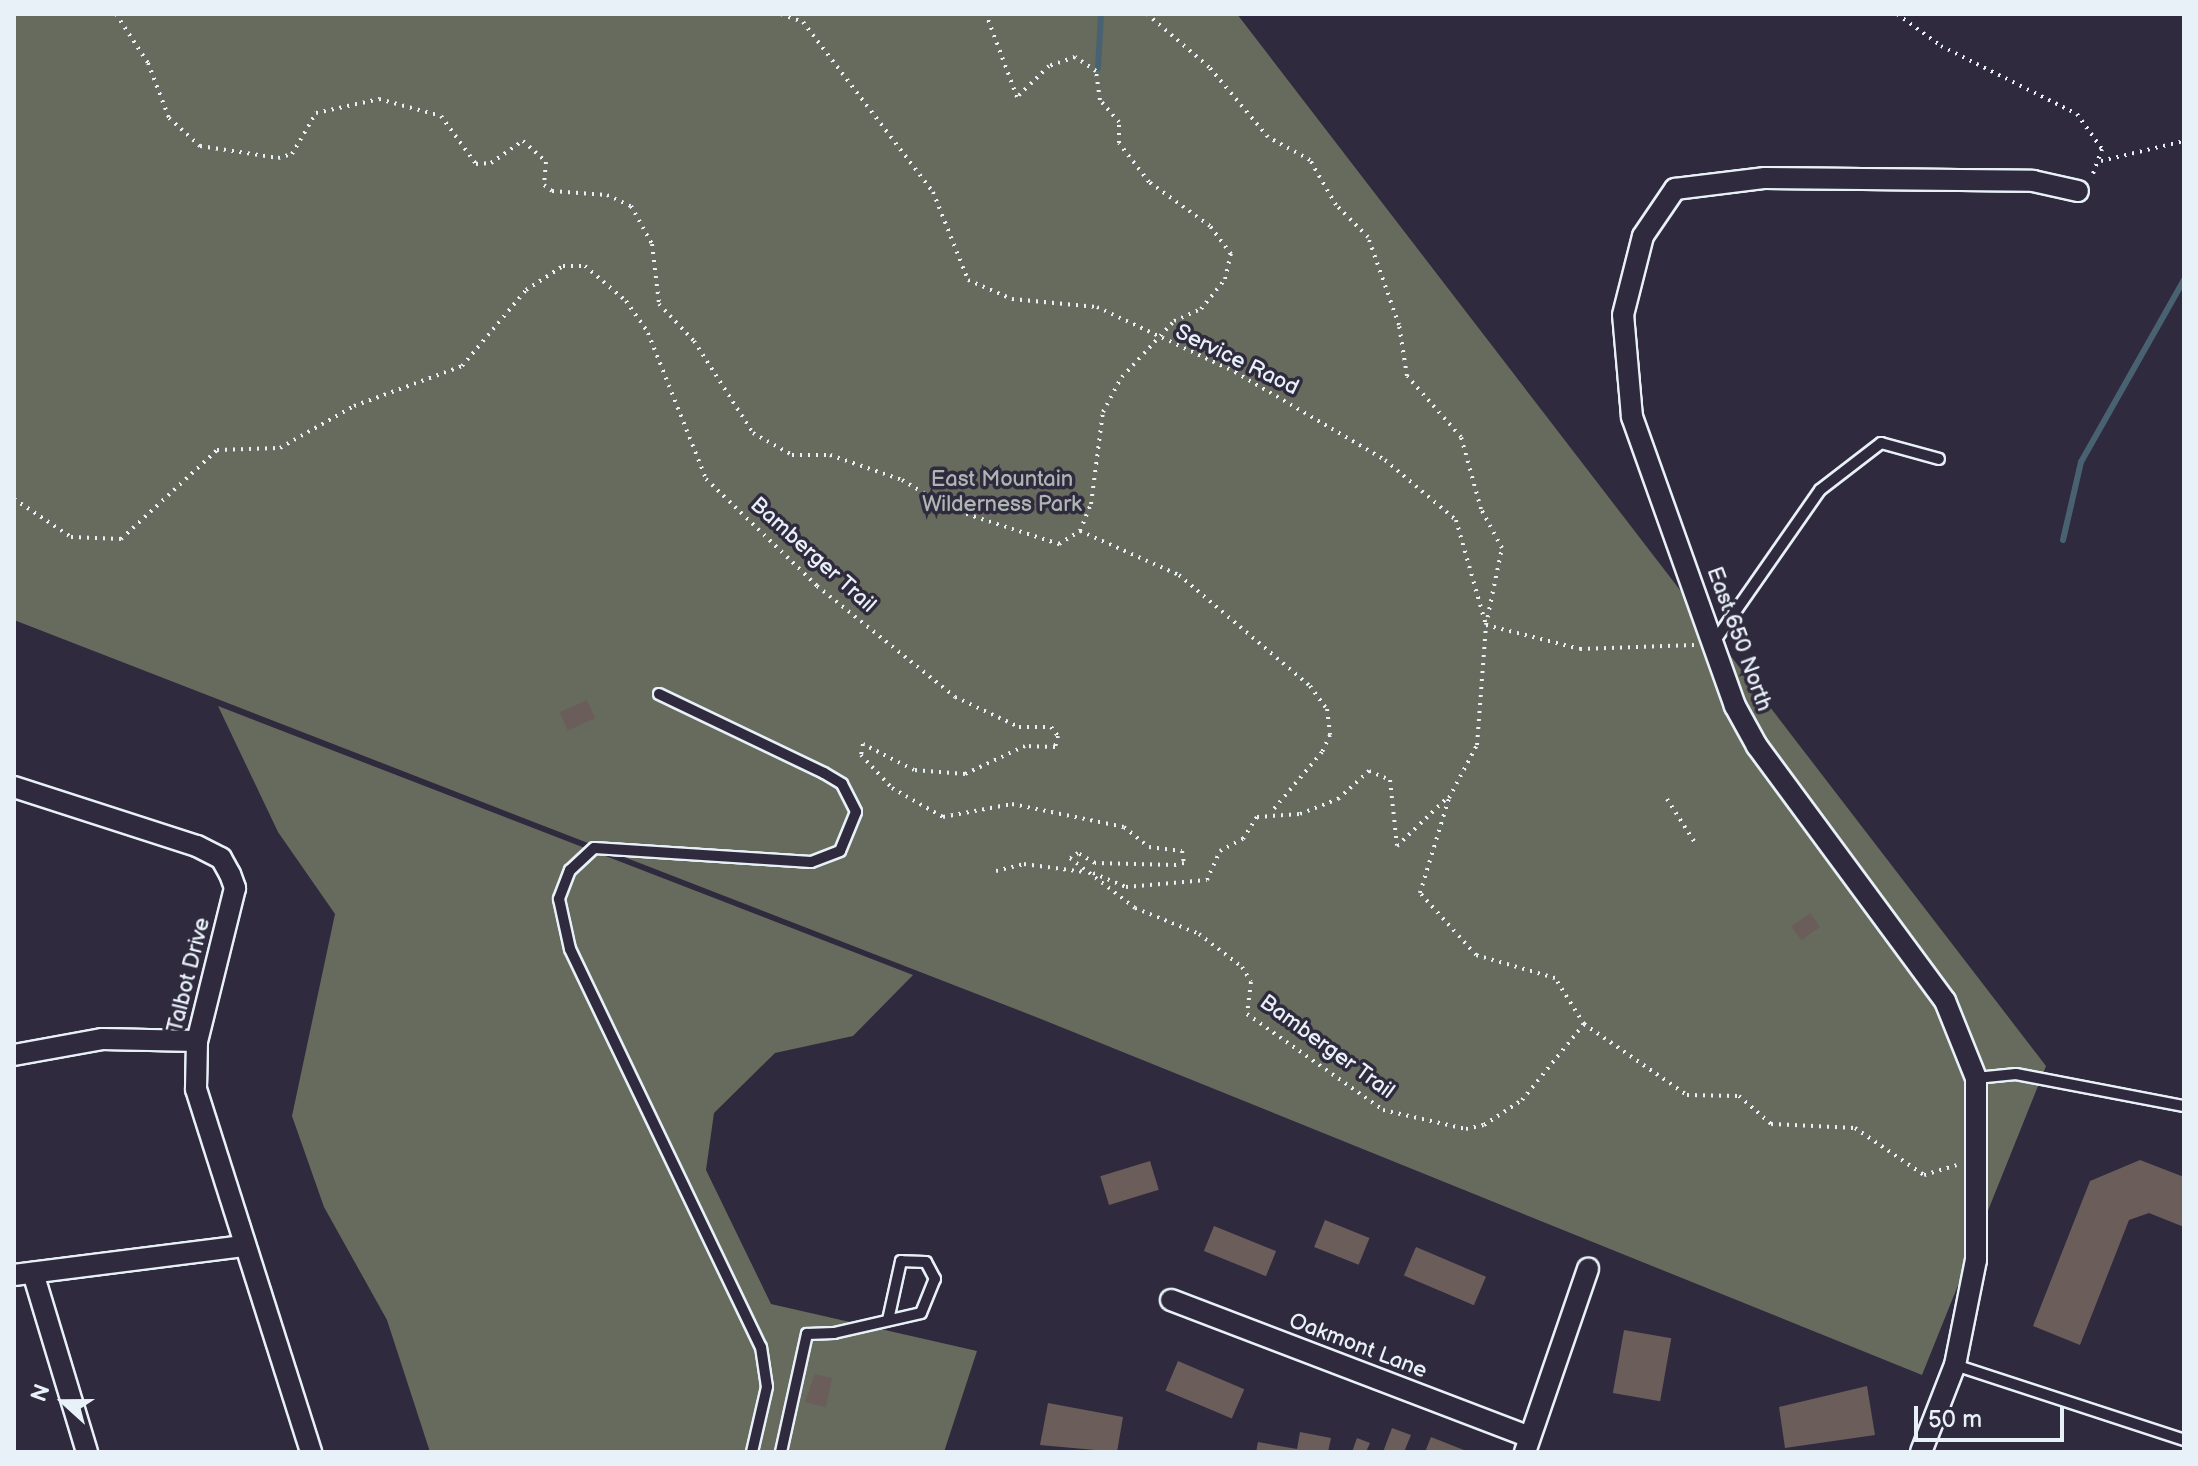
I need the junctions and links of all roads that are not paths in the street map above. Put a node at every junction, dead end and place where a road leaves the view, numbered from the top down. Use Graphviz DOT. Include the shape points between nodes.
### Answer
graph roads {
  1 [pos="2078,191"];
  2 [pos="1939,459"];
  3 [pos="1714,642"];
  4 [pos="659,694"];
  5 [pos="14,787"];
  6 [pos="197,1041"];
  7 [pos="14,1055"];
  8 [pos="1976,1078"];
  9 [pos="2184,1106"];
  10 [pos="245,1246"];
  11 [pos="1588,1269"];
  12 [pos="24,1274"];
  13 [pos="1171,1300"];
  14 [pos="888,1320"];
  15 [pos="1955,1365"];
  16 [pos="2184,1440"];
  17 [pos="1527,1444"];
  18 [pos="87,1452"];
  19 [pos="311,1452"];
  20 [pos="752,1452"];
  21 [pos="781,1452"];
  22 [pos="1921,1452"];
  1 -- 3 [label="street, East 650 North" via="2033,181 1765,178 1675,189 1643,236 1623,315 1625,344 1632,417"];
  2 -- 3 [label="lane" via="1881,443 1820,490"];
  3 -- 8 [label="street, East 650 North" via="1750,735 1945,1001"];
  4 -- 20 [label="lane" via="824,773 842,784 856,812 840,851 811,862 594,848 570,870 559,899 570,949 761,1347 767,1387"];
  5 -- 6 [label="street, Talbot Drive" via="221,858 235,888"];
  6 -- 7 [label="street" via="102,1039"];
  6 -- 10 [label="street, Talbot Drive" via="196,1089"];
  8 -- 9 [label="lane" via="2016,1074"];
  8 -- 15 [label="street, East 650 North" via="1976,1260"];
  10 -- 12 [label="street"];
  10 -- 19 [label="street, Talbot Drive"];
  11 -- 17 [label="street, Oakmont Lane"];
  12 -- 18 [label="street"];
  13 -- 17 [label="street, Oakmont Lane"];
  14 -- 14 [label="lane" via="930,1305 935,1279 926,1262 901,1261"];
  14 -- 21 [label="lane" via="807,1334"];
  15 -- 16 [label="lane"];
  15 -- 22 [label="street, East 650 North"];
}
